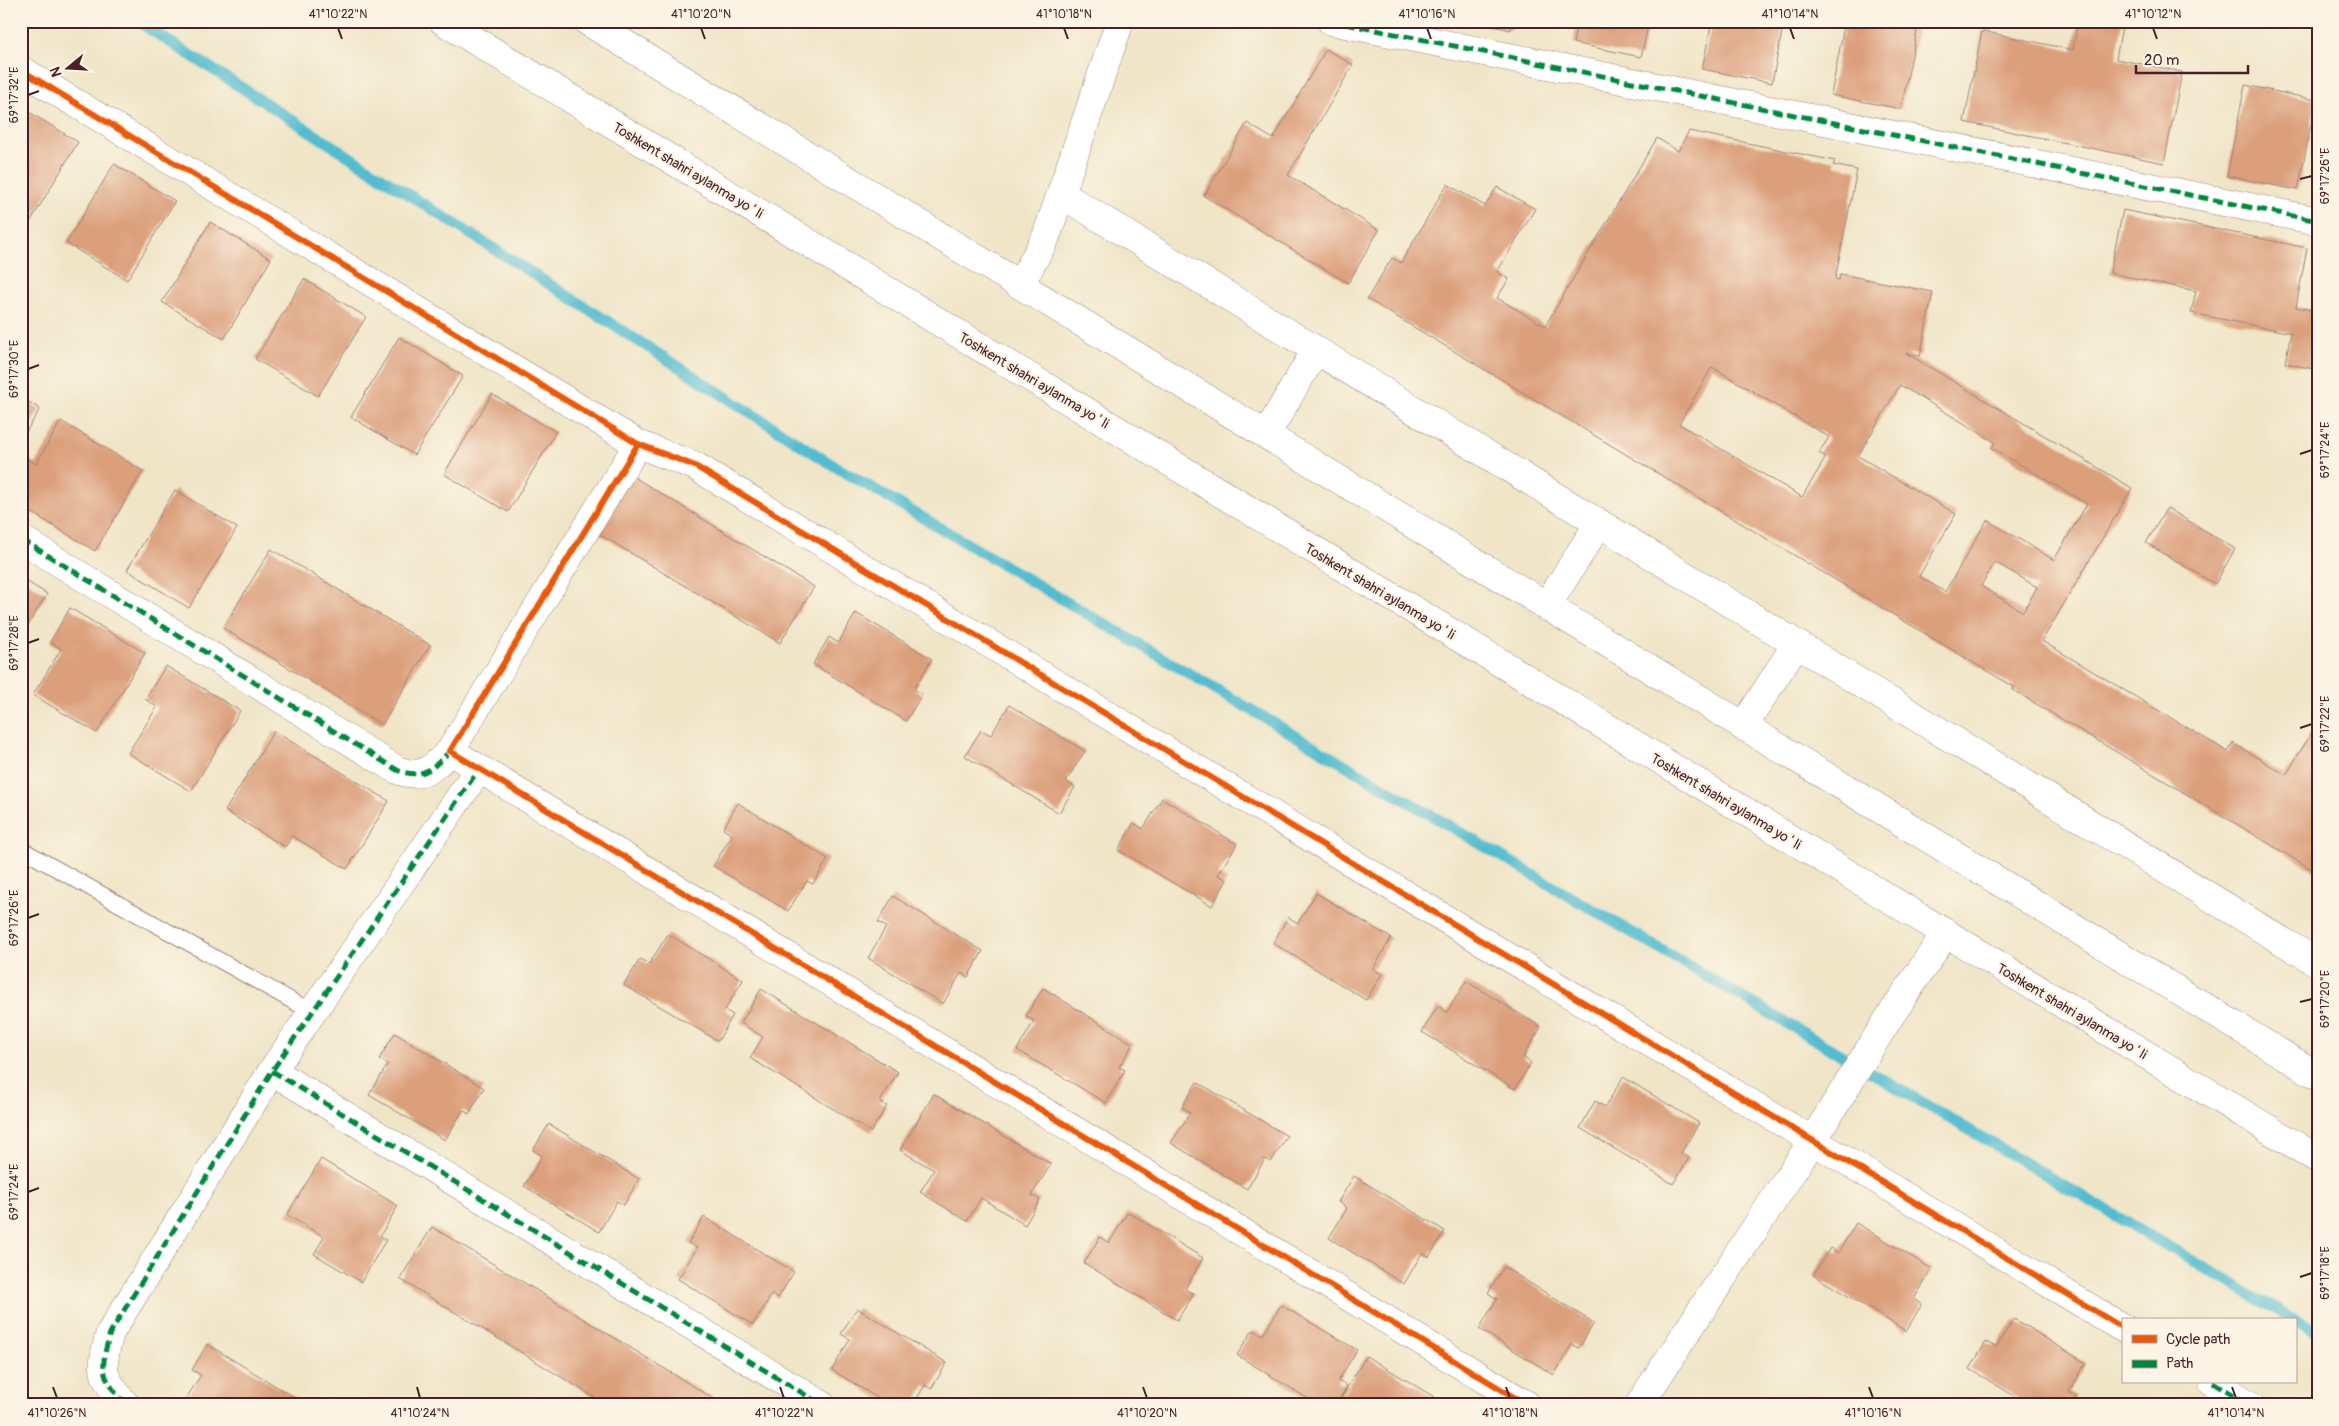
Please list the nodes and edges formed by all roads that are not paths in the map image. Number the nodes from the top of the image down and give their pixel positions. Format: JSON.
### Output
{"nodes":[{"id":1,"x":443,"y":21,"type":"edge"},
{"id":2,"x":587,"y":21,"type":"edge"},
{"id":3,"x":1120,"y":21,"type":"edge"},
{"id":4,"x":1331,"y":21,"type":"edge"},
{"id":5,"x":21,"y":70,"type":"edge"},
{"id":6,"x":1061,"y":194,"type":"junction"},
{"id":7,"x":2318,"y":221,"type":"edge"},
{"id":8,"x":1020,"y":285,"type":"junction"},
{"id":9,"x":1316,"y":350,"type":"junction"},
{"id":10,"x":1266,"y":435,"type":"junction"},
{"id":11,"x":638,"y":444,"type":"junction"},
{"id":12,"x":1599,"y":523,"type":"junction"},
{"id":13,"x":21,"y":539,"type":"edge"},
{"id":14,"x":1546,"y":607,"type":"junction"},
{"id":15,"x":1796,"y":644,"type":"junction"},
{"id":16,"x":1743,"y":726,"type":"junction"},
{"id":17,"x":450,"y":751,"type":"junction"},
{"id":18,"x":479,"y":769,"type":"junction"},
{"id":19,"x":21,"y":849,"type":"edge"},
{"id":20,"x":1945,"y":934,"type":"junction"},
{"id":21,"x":2318,"y":963,"type":"edge"},
{"id":22,"x":312,"y":1012,"type":"junction"},
{"id":23,"x":272,"y":1071,"type":"junction"},
{"id":24,"x":2318,"y":1076,"type":"edge"},
{"id":25,"x":1812,"y":1140,"type":"junction"},
{"id":26,"x":2318,"y":1159,"type":"edge"},
{"id":27,"x":2122,"y":1327,"type":"edge"},
{"id":28,"x":2216,"y":1384,"type":"edge"},
{"id":29,"x":126,"y":1405,"type":"edge"},
{"id":30,"x":822,"y":1405,"type":"edge"},
{"id":31,"x":1527,"y":1405,"type":"edge"},
{"id":32,"x":1639,"y":1405,"type":"edge"},
{"id":33,"x":2250,"y":1405,"type":"edge"}],
"edges":[{"from":1,"to":20,"type":"main road","name":"Toshkent shahri aylanma yoʻli"},
{"from":2,"to":8,"type":"main road"},
{"from":3,"to":6,"type":"main road"},
{"from":4,"to":7,"type":"main road"},
{"from":5,"to":11,"type":"main road"},
{"from":6,"to":8,"type":"main road"},
{"from":6,"to":9,"type":"main road"},
{"from":8,"to":10,"type":"main road"},
{"from":9,"to":10,"type":"main road"},
{"from":9,"to":12,"type":"main road"},
{"from":10,"to":14,"type":"main road"},
{"from":11,"to":17,"type":"main road"},
{"from":11,"to":25,"type":"main road"},
{"from":12,"to":14,"type":"main road"},
{"from":12,"to":15,"type":"main road"},
{"from":13,"to":17,"type":"main road"},
{"from":14,"to":16,"type":"main road"},
{"from":15,"to":16,"type":"main road"},
{"from":15,"to":21,"type":"main road"},
{"from":16,"to":24,"type":"main road"},
{"from":17,"to":18,"type":"main road"},
{"from":18,"to":22,"type":"main road"},
{"from":18,"to":31,"type":"main road"},
{"from":19,"to":22,"type":"lane"},
{"from":20,"to":25,"type":"main road"},
{"from":20,"to":26,"type":"main road","name":"Toshkent shahri aylanma yoʻli"},
{"from":22,"to":23,"type":"main road"},
{"from":23,"to":29,"type":"main road"},
{"from":23,"to":30,"type":"main road"},
{"from":25,"to":27,"type":"main road"},
{"from":25,"to":32,"type":"main road"},
{"from":28,"to":33,"type":"main road"}]}
